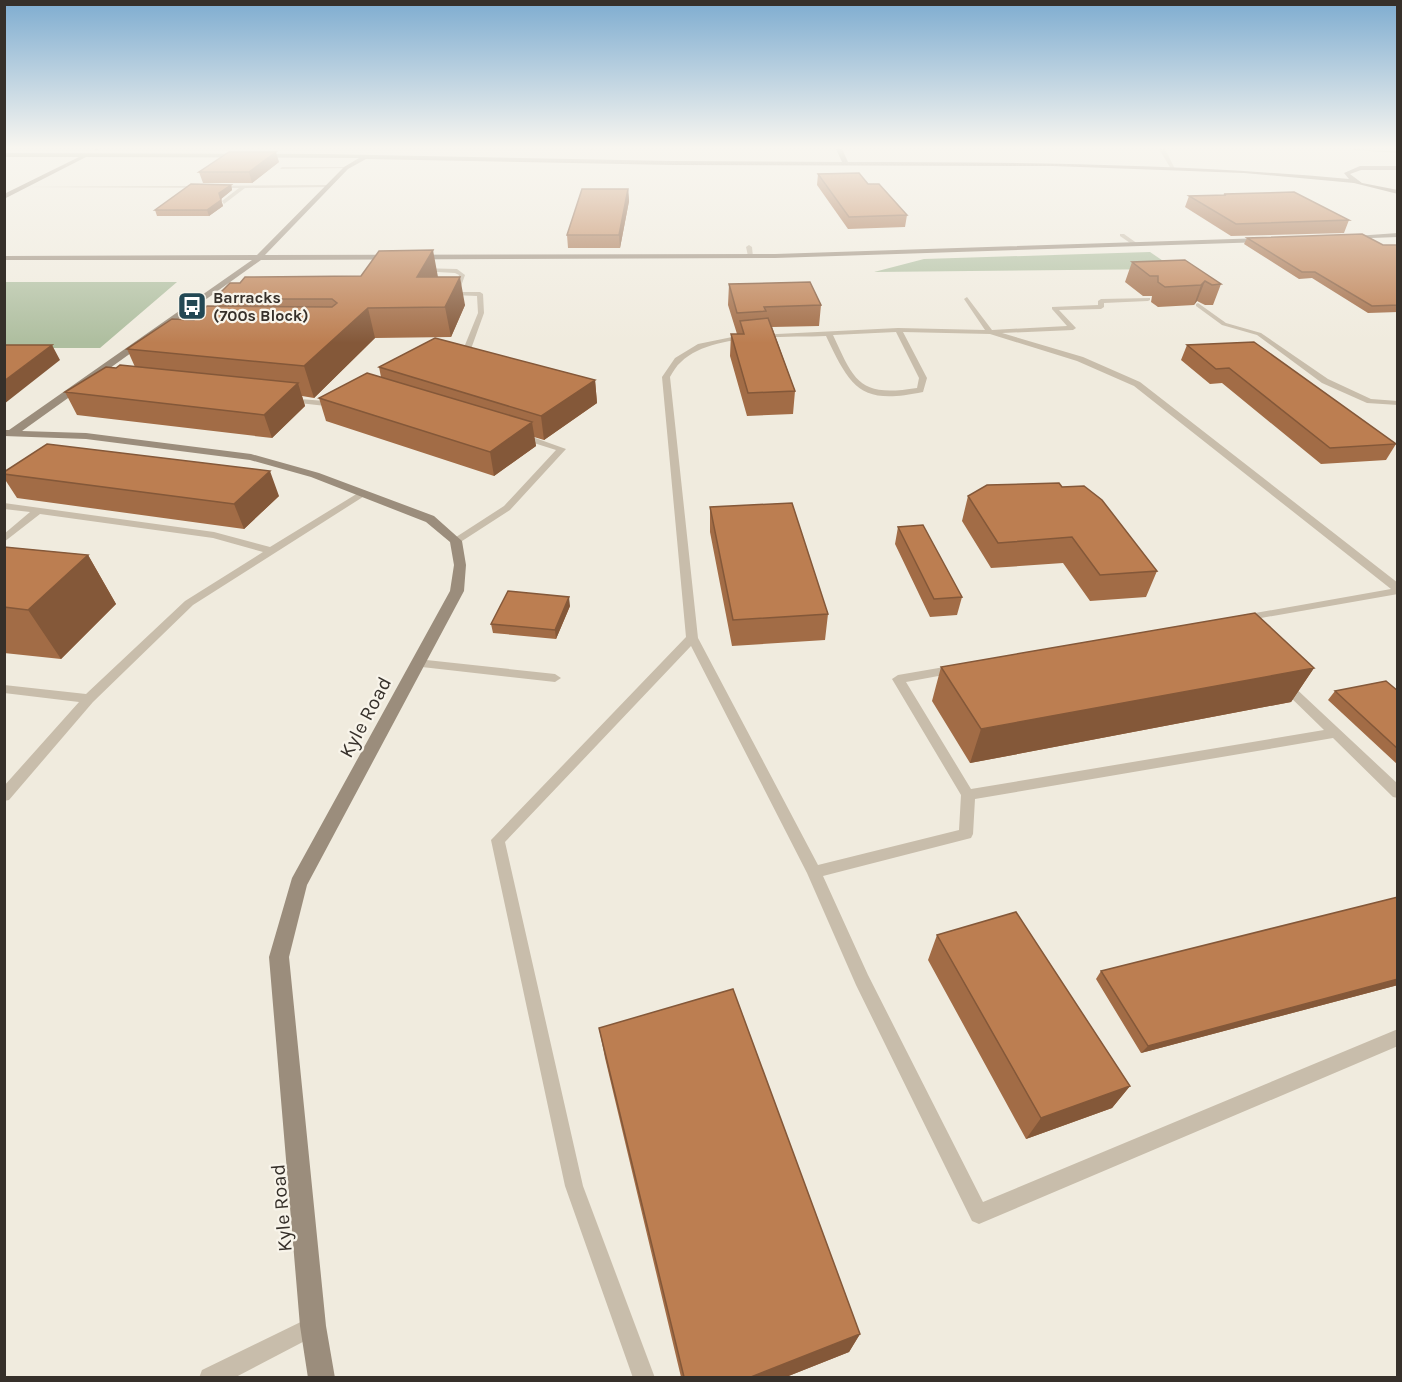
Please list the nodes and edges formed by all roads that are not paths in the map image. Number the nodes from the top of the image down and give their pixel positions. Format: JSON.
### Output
{"nodes":[{"id":1,"x":302,"y":213,"type":"edge"},
{"id":2,"x":1398,"y":235,"type":"edge"},
{"id":3,"x":1122,"y":236,"type":"dead end"},
{"id":4,"x":1333,"y":238,"type":"edge"},
{"id":5,"x":1274,"y":240,"type":"edge"},
{"id":6,"x":1135,"y":244,"type":"junction"},
{"id":7,"x":749,"y":247,"type":"dead end"},
{"id":8,"x":689,"y":248,"type":"dead end"},
{"id":9,"x":690,"y":256,"type":"junction"},
{"id":10,"x":751,"y":256,"type":"junction"},
{"id":11,"x":259,"y":257,"type":"junction"},
{"id":12,"x":4,"y":258,"type":"edge"},
{"id":13,"x":407,"y":269,"type":"edge"},
{"id":14,"x":212,"y":293,"type":"junction"},
{"id":15,"x":223,"y":293,"type":"edge"},
{"id":16,"x":967,"y":299,"type":"dead end"},
{"id":17,"x":1148,"y":299,"type":"edge"},
{"id":18,"x":1198,"y":305,"type":"edge"},
{"id":19,"x":898,"y":330,"type":"junction"},
{"id":20,"x":157,"y":332,"type":"junction"},
{"id":21,"x":168,"y":332,"type":"edge"},
{"id":22,"x":990,"y":332,"type":"junction"},
{"id":23,"x":828,"y":333,"type":"junction"},
{"id":24,"x":448,"y":351,"type":"edge"},
{"id":25,"x":89,"y":379,"type":"junction"},
{"id":26,"x":100,"y":380,"type":"edge"},
{"id":27,"x":344,"y":395,"type":"edge"},
{"id":28,"x":283,"y":399,"type":"edge"},
{"id":29,"x":1398,"y":403,"type":"edge"},
{"id":30,"x":507,"y":432,"type":"edge"},
{"id":31,"x":7,"y":434,"type":"edge"},
{"id":32,"x":363,"y":493,"type":"junction"},
{"id":33,"x":4,"y":507,"type":"edge"},
{"id":34,"x":38,"y":511,"type":"junction"},
{"id":35,"x":4,"y":539,"type":"edge"},
{"id":36,"x":456,"y":541,"type":"junction"},
{"id":37,"x":269,"y":550,"type":"junction"},
{"id":38,"x":1398,"y":590,"type":"edge"},
{"id":39,"x":1230,"y":621,"type":"edge"},
{"id":40,"x":692,"y":638,"type":"junction"},
{"id":41,"x":417,"y":663,"type":"junction"},
{"id":42,"x":966,"y":667,"type":"edge"},
{"id":43,"x":555,"y":678,"type":"dead end"},
{"id":44,"x":1277,"y":678,"type":"edge"},
{"id":45,"x":4,"y":689,"type":"edge"},
{"id":46,"x":88,"y":699,"type":"junction"},
{"id":47,"x":1335,"y":733,"type":"junction"},
{"id":48,"x":1398,"y":792,"type":"edge"},
{"id":49,"x":968,"y":795,"type":"junction"},
{"id":50,"x":4,"y":796,"type":"edge"},
{"id":51,"x":813,"y":872,"type":"junction"},
{"id":52,"x":1398,"y":1037,"type":"edge"},
{"id":53,"x":313,"y":1326,"type":"junction"},
{"id":54,"x":210,"y":1377,"type":"edge"},
{"id":55,"x":321,"y":1377,"type":"edge"},
{"id":56,"x":644,"y":1377,"type":"edge"}],
"edges":[{"from":1,"to":11,"type":"main road"},
{"from":2,"to":4,"type":"main road"},
{"from":3,"to":6,"type":"lane"},
{"from":5,"to":6,"type":"main road"},
{"from":6,"to":10,"type":"main road"},
{"from":7,"to":10,"type":"lane"},
{"from":8,"to":9,"type":"lane"},
{"from":9,"to":10,"type":"main road"},
{"from":9,"to":11,"type":"main road"},
{"from":11,"to":12,"type":"main road"},
{"from":11,"to":14,"type":"main road"},
{"from":13,"to":24,"type":"lane"},
{"from":14,"to":15,"type":"lane"},
{"from":14,"to":20,"type":"main road"},
{"from":16,"to":22,"type":"lane"},
{"from":17,"to":22,"type":"lane"},
{"from":18,"to":29,"type":"lane"},
{"from":19,"to":22,"type":"lane"},
{"from":19,"to":23,"type":"lane"},
{"from":19,"to":23,"type":"lane"},
{"from":20,"to":21,"type":"lane"},
{"from":20,"to":25,"type":"main road"},
{"from":22,"to":38,"type":"lane"},
{"from":23,"to":40,"type":"lane"},
{"from":25,"to":26,"type":"lane"},
{"from":25,"to":31,"type":"main road"},
{"from":27,"to":28,"type":"lane"},
{"from":30,"to":36,"type":"lane"},
{"from":31,"to":32,"type":"main road"},
{"from":32,"to":36,"type":"main road"},
{"from":32,"to":37,"type":"lane"},
{"from":33,"to":34,"type":"lane"},
{"from":34,"to":35,"type":"lane"},
{"from":34,"to":37,"type":"lane"},
{"from":36,"to":41,"type":"main road","name":"Kyle Road"},
{"from":37,"to":46,"type":"lane"},
{"from":38,"to":39,"type":"lane"},
{"from":40,"to":51,"type":"lane"},
{"from":40,"to":56,"type":"lane"},
{"from":41,"to":43,"type":"lane"},
{"from":41,"to":53,"type":"main road","name":"Kyle Road"},
{"from":42,"to":49,"type":"lane"},
{"from":44,"to":47,"type":"lane"},
{"from":45,"to":46,"type":"lane"},
{"from":46,"to":50,"type":"lane"},
{"from":47,"to":48,"type":"lane"},
{"from":47,"to":49,"type":"lane"},
{"from":49,"to":51,"type":"lane"},
{"from":51,"to":52,"type":"lane"},
{"from":53,"to":54,"type":"lane"},
{"from":53,"to":55,"type":"main road","name":"Kyle Road"}]}
